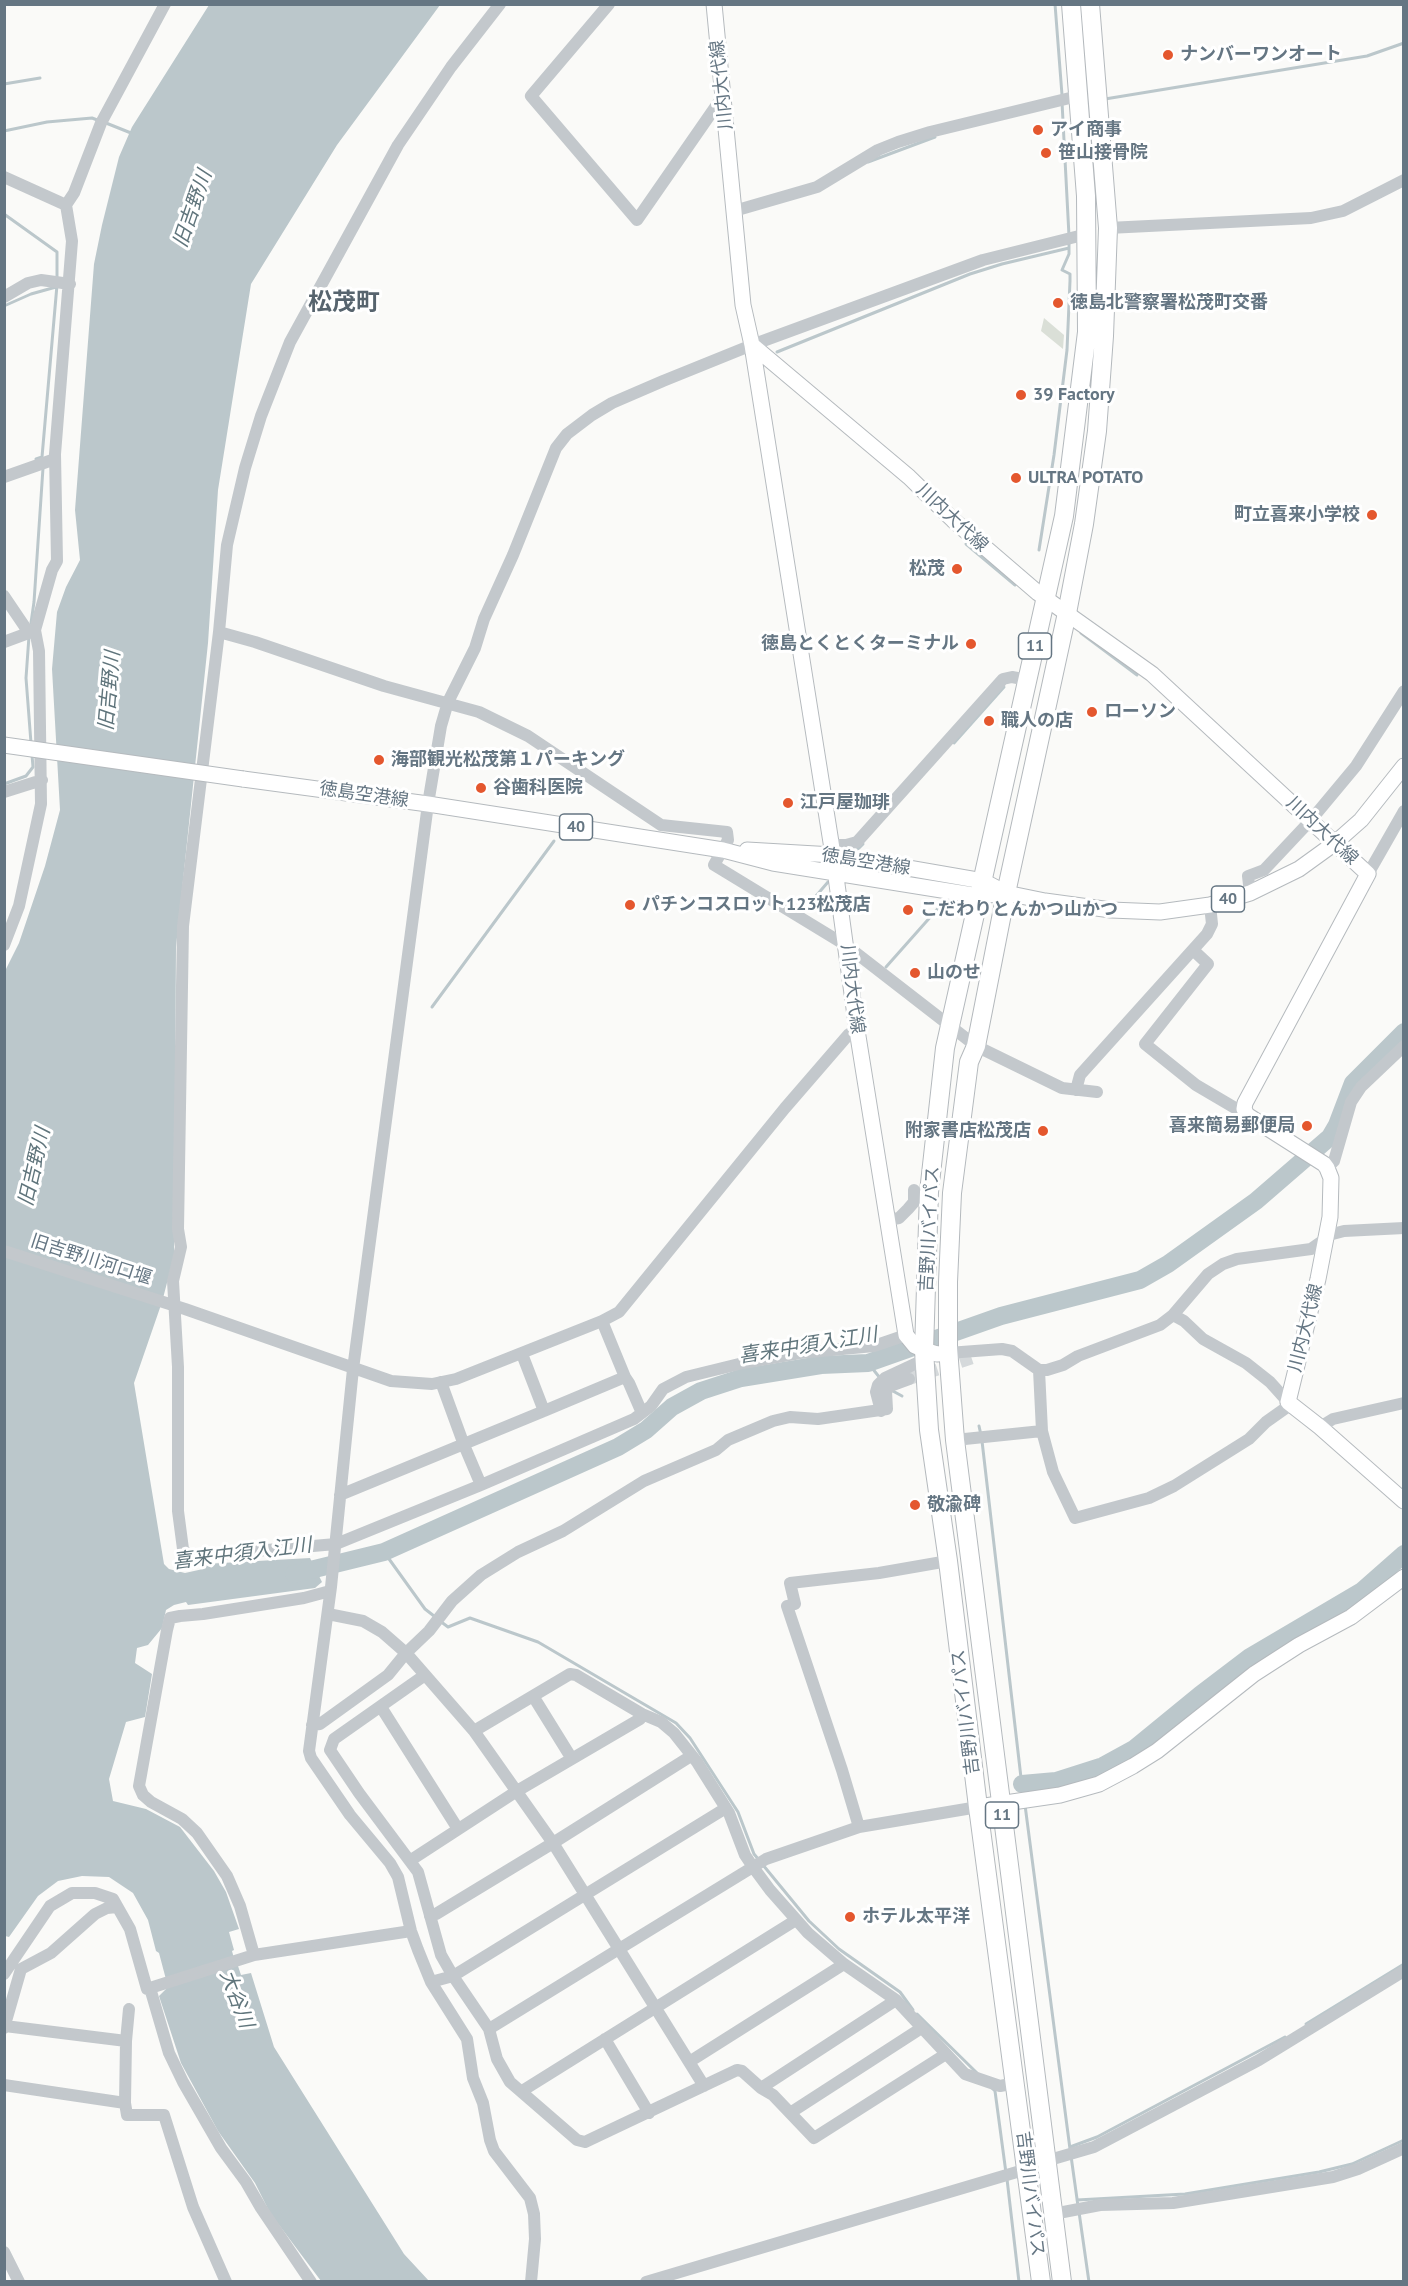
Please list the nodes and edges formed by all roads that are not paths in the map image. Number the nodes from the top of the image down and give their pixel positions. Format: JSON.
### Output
{"nodes":[{"id":1,"x":165,"y":4,"type":"edge"},
{"id":2,"x":500,"y":4,"type":"edge"},
{"id":3,"x":609,"y":4,"type":"edge"},
{"id":4,"x":714,"y":4,"type":"edge"},
{"id":5,"x":1071,"y":4,"type":"edge"},
{"id":6,"x":1090,"y":4,"type":"edge"},
{"id":7,"x":723,"y":96,"type":"junction"},
{"id":8,"x":1078,"y":96,"type":"junction"},
{"id":9,"x":4,"y":177,"type":"edge"},
{"id":10,"x":1404,"y":180,"type":"edge"},
{"id":11,"x":66,"y":205,"type":"junction"},
{"id":12,"x":734,"y":211,"type":"junction"},
{"id":13,"x":1108,"y":228,"type":"junction"},
{"id":14,"x":1087,"y":234,"type":"junction"},
{"id":15,"x":70,"y":285,"type":"junction"},
{"id":16,"x":4,"y":297,"type":"edge"},
{"id":17,"x":752,"y":345,"type":"junction"},
{"id":18,"x":55,"y":459,"type":"junction"},
{"id":19,"x":4,"y":477,"type":"edge"},
{"id":20,"x":4,"y":596,"type":"edge"},
{"id":21,"x":1046,"y":598,"type":"junction"},
{"id":22,"x":1067,"y":613,"type":"junction"},
{"id":23,"x":31,"y":632,"type":"junction"},
{"id":24,"x":219,"y":632,"type":"junction"},
{"id":25,"x":4,"y":642,"type":"edge"},
{"id":26,"x":1028,"y":680,"type":"junction"},
{"id":27,"x":1404,"y":691,"type":"edge"},
{"id":28,"x":448,"y":702,"type":"junction"},
{"id":29,"x":4,"y":745,"type":"edge"},
{"id":30,"x":1404,"y":766,"type":"edge"},
{"id":31,"x":42,"y":780,"type":"junction"},
{"id":32,"x":4,"y":792,"type":"edge"},
{"id":33,"x":428,"y":804,"type":"junction"},
{"id":34,"x":1404,"y":811,"type":"edge"},
{"id":35,"x":1311,"y":820,"type":"junction"},
{"id":36,"x":1335,"y":843,"type":"junction"},
{"id":37,"x":723,"y":850,"type":"junction"},
{"id":38,"x":832,"y":850,"type":"junction"},
{"id":39,"x":836,"y":872,"type":"junction"},
{"id":40,"x":1368,"y":874,"type":"junction"},
{"id":41,"x":981,"y":888,"type":"junction"},
{"id":42,"x":1006,"y":893,"type":"junction"},
{"id":43,"x":1250,"y":893,"type":"junction"},
{"id":44,"x":1210,"y":905,"type":"junction"},
{"id":45,"x":4,"y":945,"type":"edge"},
{"id":46,"x":847,"y":946,"type":"junction"},
{"id":47,"x":1193,"y":950,"type":"junction"},
{"id":48,"x":950,"y":1024,"type":"junction"},
{"id":49,"x":857,"y":1030,"type":"junction"},
{"id":50,"x":976,"y":1046,"type":"junction"},
{"id":51,"x":1404,"y":1046,"type":"edge"},
{"id":52,"x":1076,"y":1090,"type":"junction"},
{"id":53,"x":1097,"y":1092,"type":"dead end"},
{"id":54,"x":1247,"y":1115,"type":"junction"},
{"id":55,"x":1315,"y":1160,"type":"junction"},
{"id":56,"x":914,"y":1190,"type":"dead end"},
{"id":57,"x":888,"y":1220,"type":"junction"},
{"id":58,"x":1404,"y":1228,"type":"edge"},
{"id":59,"x":1325,"y":1238,"type":"junction"},
{"id":60,"x":4,"y":1251,"type":"edge"},
{"id":61,"x":170,"y":1305,"type":"junction"},
{"id":62,"x":1173,"y":1315,"type":"junction"},
{"id":63,"x":602,"y":1321,"type":"junction"},
{"id":64,"x":928,"y":1350,"type":"junction"},
{"id":65,"x":522,"y":1354,"type":"junction"},
{"id":66,"x":1021,"y":1357,"type":"junction"},
{"id":67,"x":973,"y":1358,"type":"tunnel mouth"},
{"id":68,"x":352,"y":1369,"type":"junction"},
{"id":69,"x":1039,"y":1371,"type":"junction"},
{"id":70,"x":625,"y":1377,"type":"junction"},
{"id":71,"x":909,"y":1379,"type":"tunnel mouth"},
{"id":72,"x":441,"y":1382,"type":"junction"},
{"id":73,"x":885,"y":1385,"type":"junction"},
{"id":74,"x":1404,"y":1403,"type":"edge"},
{"id":75,"x":1289,"y":1404,"type":"junction"},
{"id":76,"x":544,"y":1411,"type":"junction"},
{"id":77,"x":642,"y":1413,"type":"junction"},
{"id":78,"x":1325,"y":1424,"type":"junction"},
{"id":79,"x":1042,"y":1431,"type":"junction"},
{"id":80,"x":963,"y":1438,"type":"junction"},
{"id":81,"x":464,"y":1445,"type":"junction"},
{"id":82,"x":481,"y":1485,"type":"junction"},
{"id":83,"x":340,"y":1495,"type":"junction"},
{"id":84,"x":1404,"y":1501,"type":"edge"},
{"id":85,"x":335,"y":1547,"type":"junction"},
{"id":86,"x":948,"y":1561,"type":"junction"},
{"id":87,"x":1404,"y":1577,"type":"edge"},
{"id":88,"x":331,"y":1589,"type":"junction"},
{"id":89,"x":328,"y":1614,"type":"junction"},
{"id":90,"x":406,"y":1653,"type":"junction"},
{"id":91,"x":425,"y":1675,"type":"junction"},
{"id":92,"x":533,"y":1696,"type":"junction"},
{"id":93,"x":381,"y":1707,"type":"junction"},
{"id":94,"x":642,"y":1714,"type":"junction"},
{"id":95,"x":312,"y":1725,"type":"junction"},
{"id":96,"x":474,"y":1731,"type":"junction"},
{"id":97,"x":691,"y":1756,"type":"junction"},
{"id":98,"x":572,"y":1759,"type":"junction"},
{"id":99,"x":517,"y":1791,"type":"junction"},
{"id":100,"x":1007,"y":1803,"type":"junction"},
{"id":101,"x":978,"y":1807,"type":"junction"},
{"id":102,"x":726,"y":1808,"type":"junction"},
{"id":103,"x":859,"y":1827,"type":"junction"},
{"id":104,"x":458,"y":1829,"type":"junction"},
{"id":105,"x":553,"y":1843,"type":"junction"},
{"id":106,"x":411,"y":1860,"type":"junction"},
{"id":107,"x":759,"y":1863,"type":"junction"},
{"id":108,"x":586,"y":1894,"type":"junction"},
{"id":109,"x":117,"y":1907,"type":"junction"},
{"id":110,"x":430,"y":1916,"type":"junction"},
{"id":111,"x":796,"y":1920,"type":"junction"},
{"id":112,"x":411,"y":1931,"type":"junction"},
{"id":113,"x":619,"y":1949,"type":"junction"},
{"id":114,"x":254,"y":1955,"type":"junction"},
{"id":115,"x":844,"y":1964,"type":"junction"},
{"id":116,"x":1404,"y":1971,"type":"edge"},
{"id":117,"x":4,"y":1974,"type":"edge"},
{"id":118,"x":453,"y":1977,"type":"junction"},
{"id":119,"x":431,"y":1982,"type":"junction"},
{"id":120,"x":153,"y":1987,"type":"junction"},
{"id":121,"x":896,"y":2000,"type":"junction"},
{"id":122,"x":655,"y":2008,"type":"junction"},
{"id":123,"x":129,"y":2009,"type":"dead end"},
{"id":124,"x":5,"y":2027,"type":"edge"},
{"id":125,"x":489,"y":2029,"type":"junction"},
{"id":126,"x":920,"y":2029,"type":"junction"},
{"id":127,"x":605,"y":2040,"type":"junction"},
{"id":128,"x":126,"y":2041,"type":"junction"},
{"id":129,"x":946,"y":2054,"type":"junction"},
{"id":130,"x":689,"y":2062,"type":"junction"},
{"id":131,"x":4,"y":2085,"type":"edge"},
{"id":132,"x":1008,"y":2085,"type":"junction"},
{"id":133,"x":704,"y":2086,"type":"junction"},
{"id":134,"x":761,"y":2088,"type":"junction"},
{"id":135,"x":522,"y":2091,"type":"junction"},
{"id":136,"x":125,"y":2103,"type":"junction"},
{"id":137,"x":649,"y":2113,"type":"junction"},
{"id":138,"x":790,"y":2113,"type":"junction"},
{"id":139,"x":1404,"y":2148,"type":"edge"},
{"id":140,"x":1052,"y":2159,"type":"junction"},
{"id":141,"x":1013,"y":2173,"type":"junction"},
{"id":142,"x":1060,"y":2213,"type":"junction"},
{"id":143,"x":4,"y":2252,"type":"edge"},
{"id":144,"x":19,"y":2282,"type":"edge"},
{"id":145,"x":226,"y":2282,"type":"edge"},
{"id":146,"x":311,"y":2282,"type":"edge"},
{"id":147,"x":531,"y":2282,"type":"edge"},
{"id":148,"x":646,"y":2282,"type":"edge"},
{"id":149,"x":1041,"y":2282,"type":"edge"},
{"id":150,"x":1062,"y":2282,"type":"edge"}],
"edges":[{"from":1,"to":11,"type":"street"},
{"from":2,"to":24,"type":"street"},
{"from":3,"to":7,"type":"street"},
{"from":4,"to":7,"type":"main road","name":"川内大代線"},
{"from":5,"to":8,"type":"highway","name":"吉野川バイパス","number":"11"},
{"from":6,"to":13,"type":"highway","name":"吉野川バイパス","number":"11"},
{"from":7,"to":12,"type":"main road","name":"川内大代線"},
{"from":8,"to":12,"type":"street"},
{"from":8,"to":14,"type":"highway","name":"吉野川バイパス","number":"11"},
{"from":9,"to":11,"type":"street"},
{"from":10,"to":13,"type":"street"},
{"from":11,"to":15,"type":"street"},
{"from":12,"to":17,"type":"main road","name":"川内大代線"},
{"from":13,"to":22,"type":"highway","name":"吉野川バイパス","number":"11"},
{"from":14,"to":17,"type":"street"},
{"from":14,"to":21,"type":"highway","name":"吉野川バイパス","number":"11"},
{"from":15,"to":16,"type":"street"},
{"from":15,"to":18,"type":"street"},
{"from":17,"to":21,"type":"main road","name":"川内大代線"},
{"from":17,"to":28,"type":"street"},
{"from":17,"to":38,"type":"main road","name":"川内大代線"},
{"from":18,"to":19,"type":"street"},
{"from":18,"to":23,"type":"street"},
{"from":20,"to":23,"type":"street"},
{"from":21,"to":22,"type":"main road","name":"川内大代線"},
{"from":21,"to":26,"type":"highway","name":"吉野川バイパス","number":"11"},
{"from":22,"to":35,"type":"main road","name":"川内大代線"},
{"from":22,"to":42,"type":"highway","name":"吉野川バイパス","number":"11"},
{"from":23,"to":25,"type":"street"},
{"from":23,"to":31,"type":"street"},
{"from":24,"to":28,"type":"street"},
{"from":24,"to":61,"type":"street"},
{"from":26,"to":38,"type":"street"},
{"from":26,"to":41,"type":"highway","name":"吉野川バイパス","number":"11"},
{"from":27,"to":35,"type":"street"},
{"from":28,"to":33,"type":"street"},
{"from":28,"to":37,"type":"street"},
{"from":29,"to":33,"type":"main road","name":"徳島空港線","number":"40","bridge":true},
{"from":30,"to":36,"type":"main road","name":"徳島空港線","number":"40"},
{"from":31,"to":32,"type":"street"},
{"from":31,"to":45,"type":"street"},
{"from":33,"to":37,"type":"main road","name":"徳島空港線","number":"40"},
{"from":33,"to":68,"type":"street"},
{"from":34,"to":40,"type":"street"},
{"from":35,"to":36,"type":"main road","name":"川内大代線"},
{"from":35,"to":43,"type":"street"},
{"from":36,"to":40,"type":"main road","name":"川内大代線"},
{"from":36,"to":43,"type":"main road","name":"徳島空港線","number":"40"},
{"from":37,"to":38,"type":"main road","name":"徳島空港線","number":"40"},
{"from":37,"to":39,"type":"main road","name":"徳島空港線","number":"40"},
{"from":37,"to":46,"type":"street"},
{"from":38,"to":39,"type":"main road","name":"川内大代線"},
{"from":38,"to":41,"type":"main road","name":"徳島空港線","number":"40"},
{"from":39,"to":41,"type":"main road","name":"徳島空港線","number":"40"},
{"from":39,"to":46,"type":"main road","name":"川内大代線"},
{"from":40,"to":54,"type":"main road","name":"川内大代線"},
{"from":41,"to":42,"type":"main road","name":"徳島空港線","number":"40"},
{"from":41,"to":48,"type":"highway","name":"吉野川バイパス","number":"11"},
{"from":42,"to":44,"type":"main road","name":"徳島空港線","number":"40"},
{"from":42,"to":50,"type":"highway","name":"吉野川バイパス","number":"11"},
{"from":43,"to":44,"type":"main road","name":"徳島空港線","number":"40"},
{"from":44,"to":47,"type":"street"},
{"from":46,"to":48,"type":"street"},
{"from":46,"to":49,"type":"main road","name":"川内大代線"},
{"from":47,"to":52,"type":"street"},
{"from":47,"to":54,"type":"street"},
{"from":48,"to":50,"type":"street"},
{"from":48,"to":64,"type":"highway","name":"吉野川バイパス","number":"11"},
{"from":49,"to":57,"type":"main road","name":"川内大代線"},
{"from":49,"to":63,"type":"street","name":"旧吉野川河口堰"},
{"from":50,"to":52,"type":"street"},
{"from":50,"to":64,"type":"highway","name":"吉野川バイパス","number":"11"},
{"from":51,"to":55,"type":"street"},
{"from":52,"to":53,"type":"street"},
{"from":54,"to":55,"type":"main road"},
{"from":55,"to":59,"type":"main road","name":"川内大代線"},
{"from":56,"to":57,"type":"street"},
{"from":57,"to":64,"type":"main road","name":"川内大代線"},
{"from":58,"to":59,"type":"street"},
{"from":59,"to":62,"type":"street"},
{"from":59,"to":75,"type":"main road","name":"川内大代線"},
{"from":60,"to":61,"type":"street","name":"旧吉野川河口堰"},
{"from":61,"to":68,"type":"street","name":"旧吉野川河口堰"},
{"from":61,"to":85,"type":"street"},
{"from":62,"to":69,"type":"street"},
{"from":62,"to":75,"type":"street"},
{"from":63,"to":65,"type":"street","name":"旧吉野川河口堰"},
{"from":63,"to":70,"type":"street"},
{"from":64,"to":66,"type":"street"},
{"from":64,"to":73,"type":"street"},
{"from":64,"to":77,"type":"street"},
{"from":64,"to":80,"type":"highway","name":"吉野川バイパス","number":"11"},
{"from":64,"to":86,"type":"highway","name":"吉野川バイパス","number":"11"},
{"from":65,"to":72,"type":"street","name":"旧吉野川河口堰"},
{"from":65,"to":76,"type":"street"},
{"from":66,"to":67,"type":"street"},
{"from":66,"to":69,"type":"street"},
{"from":68,"to":72,"type":"street","name":"旧吉野川河口堰"},
{"from":68,"to":83,"type":"street"},
{"from":69,"to":79,"type":"street"},
{"from":70,"to":76,"type":"street"},
{"from":70,"to":77,"type":"street"},
{"from":71,"to":73,"type":"street"},
{"from":72,"to":81,"type":"street"},
{"from":73,"to":90,"type":"street"},
{"from":74,"to":78,"type":"street"},
{"from":75,"to":78,"type":"main road"},
{"from":75,"to":79,"type":"street"},
{"from":76,"to":81,"type":"street"},
{"from":77,"to":82,"type":"street"},
{"from":78,"to":84,"type":"main road"},
{"from":79,"to":80,"type":"street"},
{"from":80,"to":100,"type":"highway","name":"吉野川バイパス","number":"11"},
{"from":81,"to":82,"type":"street"},
{"from":81,"to":83,"type":"street"},
{"from":82,"to":85,"type":"street"},
{"from":83,"to":85,"type":"street"},
{"from":85,"to":88,"type":"street"},
{"from":86,"to":101,"type":"highway","name":"吉野川バイパス","number":"11"},
{"from":86,"to":103,"type":"street"},
{"from":87,"to":100,"type":"main road"},
{"from":88,"to":89,"type":"street"},
{"from":88,"to":114,"type":"street"},
{"from":89,"to":90,"type":"street"},
{"from":89,"to":95,"type":"street"},
{"from":90,"to":91,"type":"street"},
{"from":90,"to":95,"type":"street"},
{"from":91,"to":93,"type":"street"},
{"from":91,"to":96,"type":"street"},
{"from":92,"to":94,"type":"street"},
{"from":92,"to":96,"type":"street"},
{"from":92,"to":98,"type":"street"},
{"from":93,"to":104,"type":"street"},
{"from":93,"to":106,"type":"street"},
{"from":94,"to":97,"type":"street"},
{"from":94,"to":98,"type":"street"},
{"from":95,"to":112,"type":"street"},
{"from":96,"to":99,"type":"street"},
{"from":97,"to":102,"type":"street"},
{"from":97,"to":105,"type":"street"},
{"from":98,"to":99,"type":"street"},
{"from":99,"to":104,"type":"street"},
{"from":99,"to":105,"type":"street"},
{"from":100,"to":101,"type":"main road"},
{"from":100,"to":140,"type":"highway","name":"吉野川バイパス","number":"11"},
{"from":101,"to":103,"type":"street"},
{"from":101,"to":132,"type":"highway","name":"吉野川バイパス","number":"11"},
{"from":102,"to":107,"type":"street"},
{"from":102,"to":108,"type":"street"},
{"from":103,"to":107,"type":"street"},
{"from":104,"to":106,"type":"street"},
{"from":105,"to":108,"type":"street"},
{"from":105,"to":110,"type":"street"},
{"from":106,"to":110,"type":"street"},
{"from":107,"to":111,"type":"street"},
{"from":107,"to":113,"type":"street"},
{"from":108,"to":113,"type":"street"},
{"from":108,"to":118,"type":"street"},
{"from":109,"to":117,"type":"street"},
{"from":109,"to":120,"type":"street"},
{"from":109,"to":124,"type":"street"},
{"from":110,"to":118,"type":"street"},
{"from":111,"to":115,"type":"street"},
{"from":111,"to":122,"type":"street"},
{"from":112,"to":114,"type":"street"},
{"from":112,"to":119,"type":"street"},
{"from":113,"to":122,"type":"street"},
{"from":113,"to":125,"type":"street"},
{"from":114,"to":120,"type":"street"},
{"from":115,"to":121,"type":"street"},
{"from":115,"to":130,"type":"street"},
{"from":116,"to":140,"type":"street"},
{"from":118,"to":119,"type":"street"},
{"from":118,"to":125,"type":"street"},
{"from":119,"to":147,"type":"street"},
{"from":120,"to":146,"type":"street"},
{"from":121,"to":126,"type":"street"},
{"from":121,"to":134,"type":"street"},
{"from":122,"to":127,"type":"street"},
{"from":122,"to":130,"type":"street"},
{"from":123,"to":128,"type":"street"},
{"from":124,"to":128,"type":"street"},
{"from":125,"to":135,"type":"street"},
{"from":126,"to":129,"type":"street"},
{"from":126,"to":138,"type":"street"},
{"from":127,"to":135,"type":"street"},
{"from":127,"to":137,"type":"street"},
{"from":128,"to":136,"type":"street"},
{"from":129,"to":132,"type":"street"},
{"from":129,"to":138,"type":"street"},
{"from":130,"to":133,"type":"street"},
{"from":131,"to":136,"type":"street"},
{"from":132,"to":141,"type":"highway","name":"吉野川バイパス","number":"11"},
{"from":133,"to":134,"type":"street"},
{"from":133,"to":137,"type":"street"},
{"from":134,"to":138,"type":"street"},
{"from":135,"to":137,"type":"street"},
{"from":136,"to":145,"type":"street"},
{"from":139,"to":142,"type":"street"},
{"from":140,"to":142,"type":"highway","name":"吉野川バイパス","number":"11"},
{"from":141,"to":148,"type":"street"},
{"from":141,"to":149,"type":"highway","name":"吉野川バイパス","number":"11"},
{"from":142,"to":150,"type":"highway","name":"吉野川バイパス","number":"11"},
{"from":143,"to":144,"type":"street"}]}
